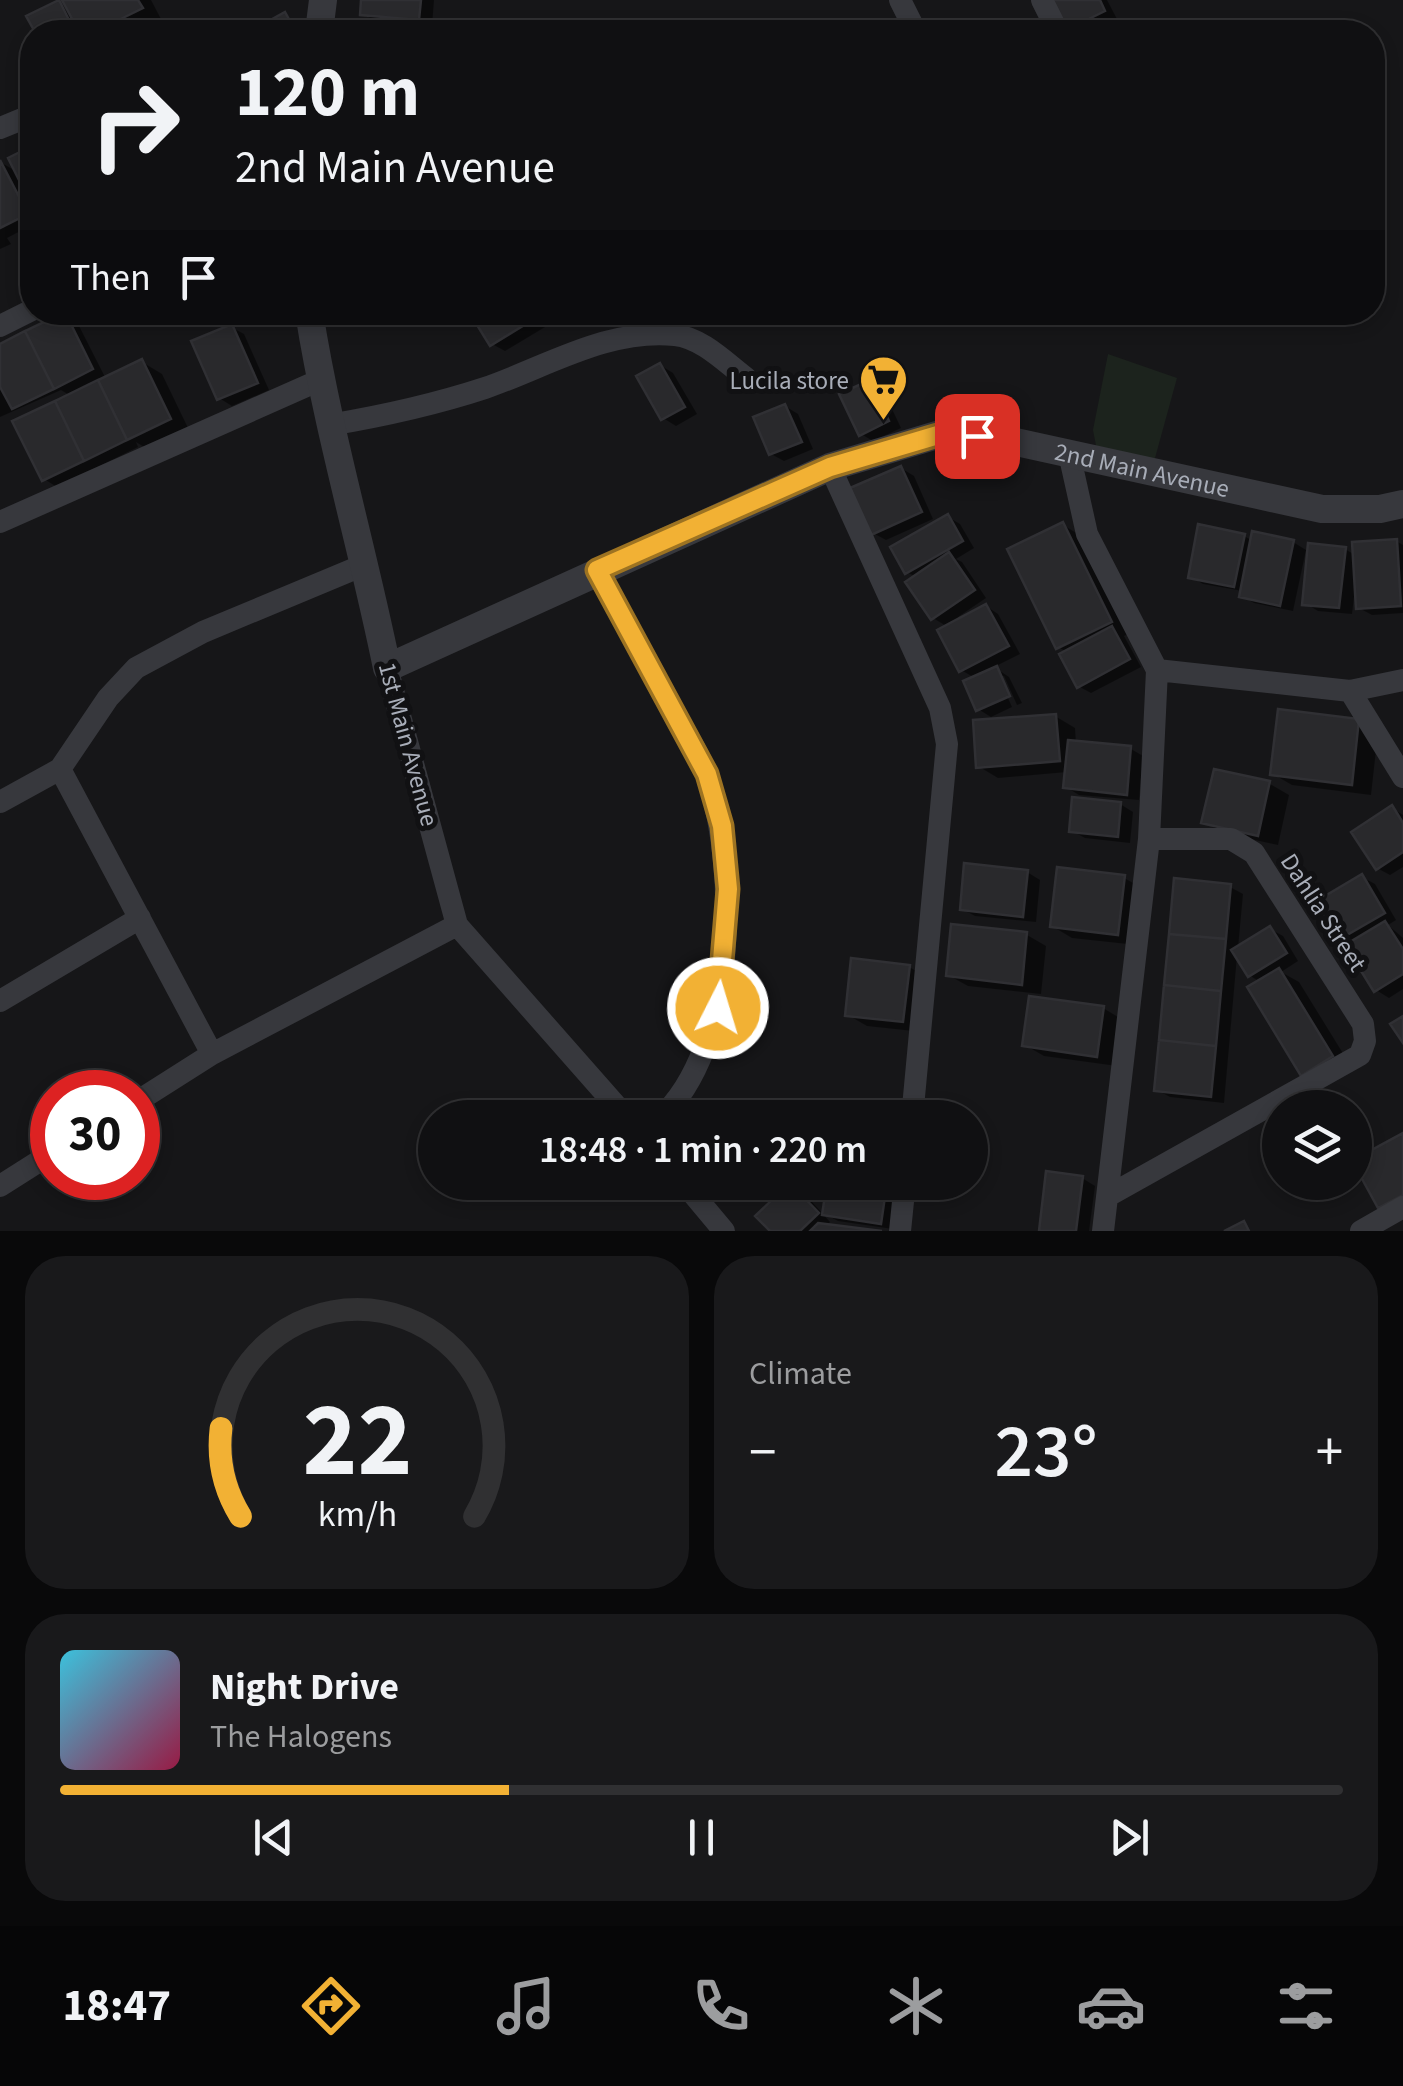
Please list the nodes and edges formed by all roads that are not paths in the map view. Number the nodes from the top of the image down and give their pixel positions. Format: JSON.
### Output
{"nodes":[{"id":1,"x":311,"y":325,"type":"edge"},
{"id":2,"x":746,"y":378,"type":"dead end"},
{"id":3,"x":320,"y":380,"type":"junction"},
{"id":4,"x":329,"y":425,"type":"junction"},
{"id":5,"x":1070,"y":453,"type":"junction"},
{"id":6,"x":830,"y":467,"type":"junction"},
{"id":7,"x":1403,"y":504,"type":"edge"},
{"id":8,"x":0,"y":522,"type":"edge"},
{"id":9,"x":366,"y":564,"type":"junction"},
{"id":10,"x":597,"y":570,"type":"junction"},
{"id":11,"x":387,"y":668,"type":"junction"},
{"id":12,"x":1157,"y":670,"type":"junction"},
{"id":13,"x":1403,"y":680,"type":"edge"},
{"id":14,"x":1350,"y":691,"type":"junction"},
{"id":15,"x":60,"y":769,"type":"junction"},
{"id":16,"x":1403,"y":777,"type":"edge"},
{"id":17,"x":0,"y":802,"type":"edge"},
{"id":18,"x":1149,"y":839,"type":"junction"},
{"id":19,"x":140,"y":918,"type":"junction"},
{"id":20,"x":457,"y":925,"type":"junction"},
{"id":21,"x":0,"y":1001,"type":"edge"},
{"id":22,"x":212,"y":1054,"type":"junction"},
{"id":23,"x":160,"y":1086,"type":"edge"},
{"id":24,"x":611,"y":1100,"type":"edge"},
{"id":25,"x":679,"y":1100,"type":"edge"},
{"id":26,"x":914,"y":1100,"type":"edge"},
{"id":27,"x":30,"y":1167,"type":"edge"},
{"id":28,"x":0,"y":1186,"type":"edge"},
{"id":29,"x":1108,"y":1196,"type":"junction"},
{"id":30,"x":698,"y":1200,"type":"edge"},
{"id":31,"x":903,"y":1200,"type":"edge"},
{"id":32,"x":1403,"y":1208,"type":"edge"},
{"id":33,"x":724,"y":1231,"type":"edge"},
{"id":34,"x":900,"y":1231,"type":"edge"},
{"id":35,"x":1103,"y":1231,"type":"edge"},
{"id":36,"x":1361,"y":1231,"type":"edge"}],
"edges":[{"from":1,"to":3,"type":"street","name":"1st Main Avenue"},
{"from":2,"to":4,"type":"street"},
{"from":3,"to":4,"type":"street","name":"1st Main Avenue"},
{"from":3,"to":8,"type":"street"},
{"from":4,"to":9,"type":"street","name":"1st Main Avenue"},
{"from":5,"to":6,"type":"street","name":"2nd Main Avenue"},
{"from":5,"to":7,"type":"street","name":"2nd Main Avenue"},
{"from":5,"to":12,"type":"street"},
{"from":6,"to":10,"type":"street","name":"2nd Main Avenue"},
{"from":6,"to":26,"type":"street"},
{"from":9,"to":11,"type":"street","name":"1st Main Avenue"},
{"from":9,"to":15,"type":"street"},
{"from":10,"to":11,"type":"street","name":"2nd Main Avenue"},
{"from":10,"to":25,"type":"street"},
{"from":11,"to":20,"type":"street","name":"1st Main Avenue"},
{"from":12,"to":14,"type":"street"},
{"from":12,"to":18,"type":"street"},
{"from":13,"to":14,"type":"street"},
{"from":14,"to":16,"type":"street"},
{"from":15,"to":17,"type":"street"},
{"from":15,"to":19,"type":"street"},
{"from":18,"to":29,"type":"street"},
{"from":18,"to":29,"type":"street","name":"Dahlia Street"},
{"from":19,"to":21,"type":"street"},
{"from":19,"to":22,"type":"street"},
{"from":20,"to":22,"type":"street"},
{"from":20,"to":24,"type":"street","name":"1st Main Avenue"},
{"from":22,"to":23,"type":"street"},
{"from":27,"to":28,"type":"street"},
{"from":29,"to":35,"type":"street"},
{"from":30,"to":33,"type":"street"},
{"from":31,"to":34,"type":"street"},
{"from":32,"to":36,"type":"street"}]}
